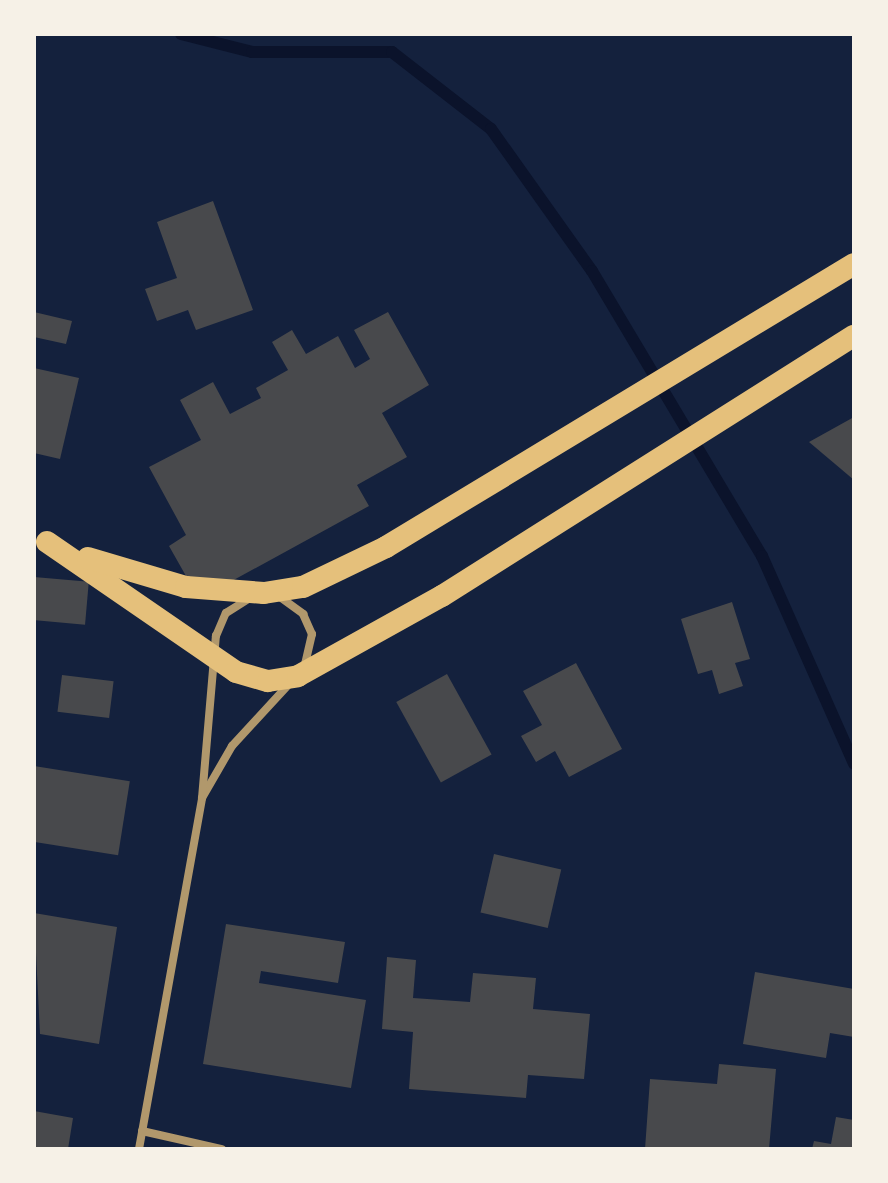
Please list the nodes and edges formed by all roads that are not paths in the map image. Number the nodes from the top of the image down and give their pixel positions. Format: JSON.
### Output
{"nodes":[{"id":1,"x":854,"y":264,"type":"edge"},
{"id":2,"x":854,"y":336,"type":"edge"},
{"id":3,"x":41,"y":540,"type":"edge"},
{"id":4,"x":264,"y":593,"type":"junction"},
{"id":5,"x":213,"y":657,"type":"junction"},
{"id":6,"x":298,"y":676,"type":"junction"},
{"id":7,"x":202,"y":798,"type":"junction"},
{"id":8,"x":142,"y":1131,"type":"junction"},
{"id":9,"x":139,"y":1149,"type":"edge"},
{"id":10,"x":222,"y":1149,"type":"edge"}],
"edges":[{"from":1,"to":4,"type":"highway"},
{"from":2,"to":6,"type":"highway"},
{"from":3,"to":4,"type":"highway"},
{"from":3,"to":5,"type":"highway"},
{"from":4,"to":5,"type":"street"},
{"from":4,"to":6,"type":"street"},
{"from":5,"to":6,"type":"highway"},
{"from":5,"to":7,"type":"street"},
{"from":6,"to":7,"type":"street"},
{"from":7,"to":8,"type":"street"},
{"from":8,"to":9,"type":"street"},
{"from":8,"to":10,"type":"street"}]}
